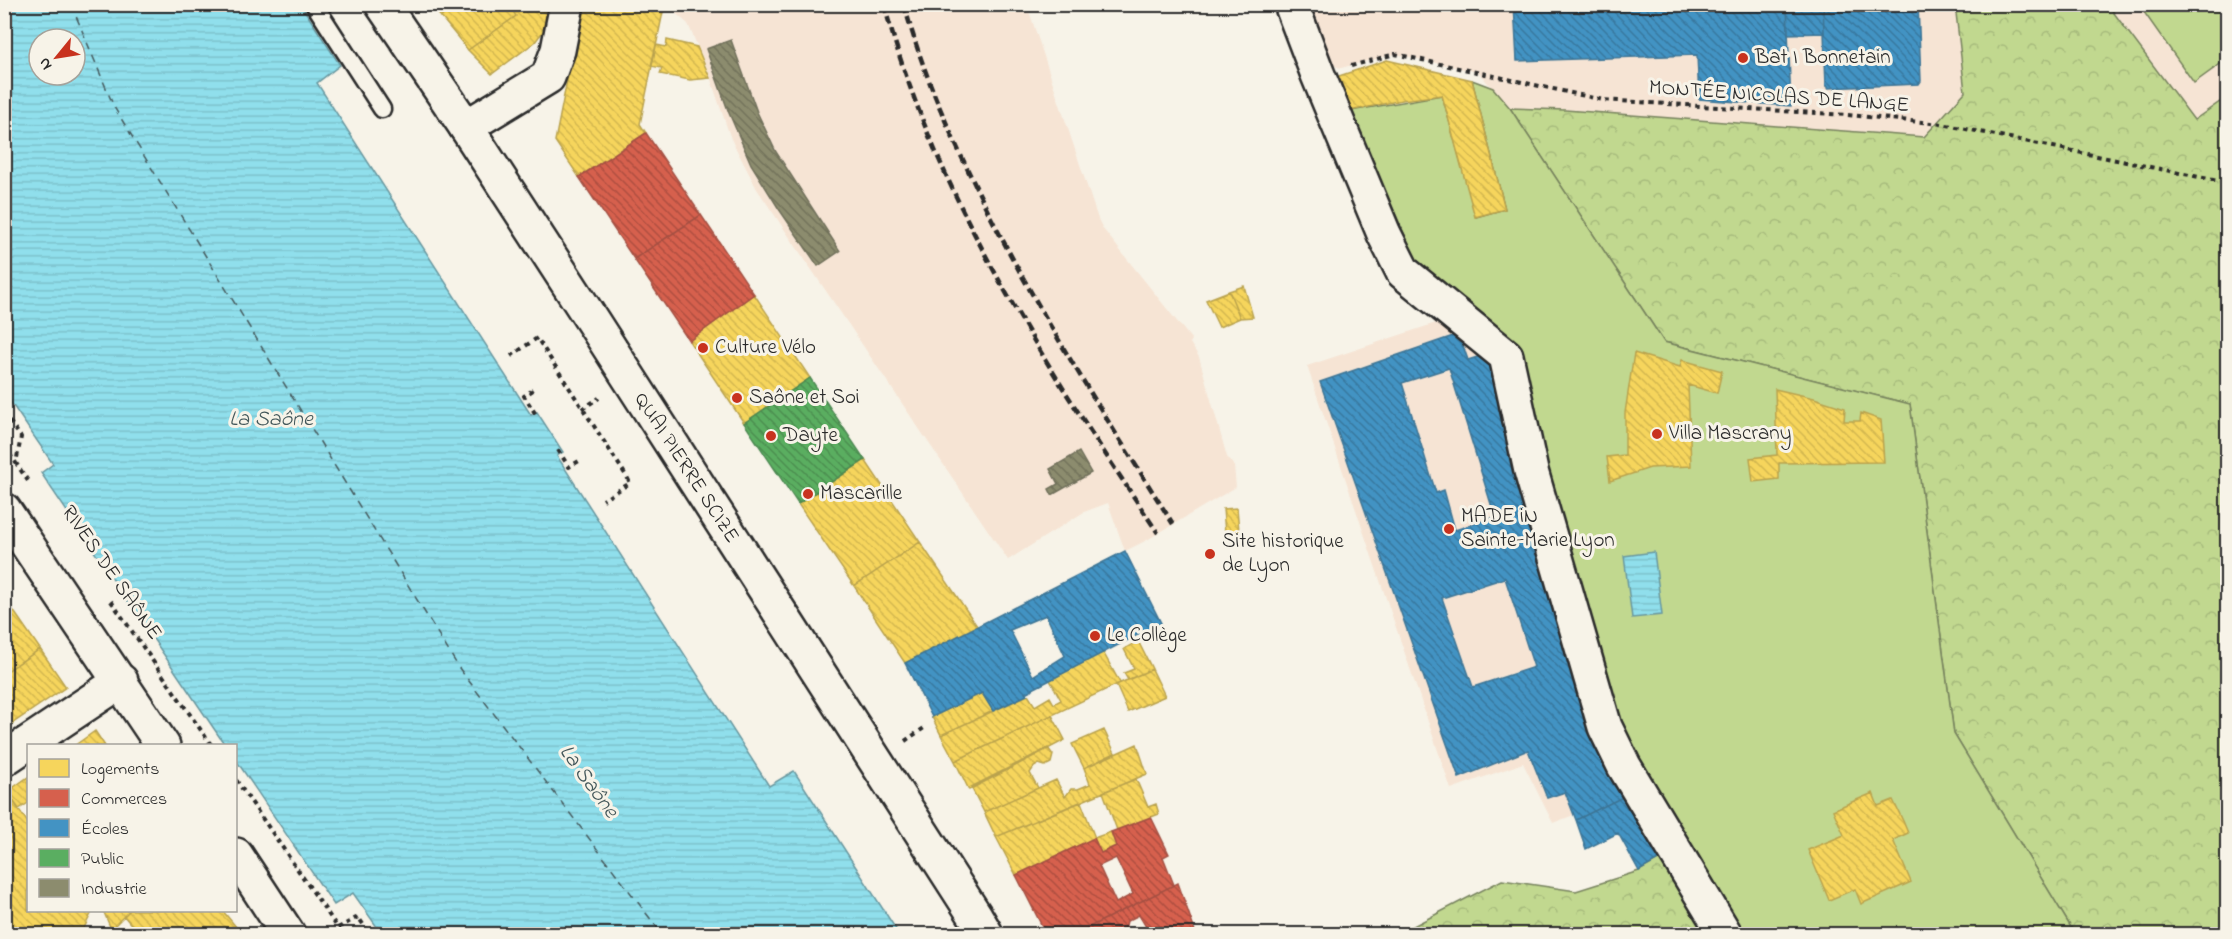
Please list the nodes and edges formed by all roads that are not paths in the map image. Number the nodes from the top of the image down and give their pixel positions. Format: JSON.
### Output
{"nodes":[{"id":1,"x":314,"y":4,"type":"edge"},
{"id":2,"x":382,"y":4,"type":"edge"},
{"id":3,"x":567,"y":4,"type":"edge"},
{"id":4,"x":1291,"y":4,"type":"edge"},
{"id":5,"x":382,"y":109,"type":"dead end"},
{"id":6,"x":466,"y":127,"type":"junction"},
{"id":7,"x":4,"y":510,"type":"edge"},
{"id":8,"x":121,"y":681,"type":"junction"},
{"id":9,"x":162,"y":744,"type":"edge"},
{"id":10,"x":4,"y":759,"type":"edge"},
{"id":11,"x":237,"y":857,"type":"edge"},
{"id":12,"x":288,"y":934,"type":"edge"},
{"id":13,"x":986,"y":934,"type":"edge"},
{"id":14,"x":1725,"y":934,"type":"edge"}],
"edges":[{"from":1,"to":5,"type":"lane"},
{"from":2,"to":6,"type":"main road","name":"QUAI PIERRE SCIZE"},
{"from":3,"to":6,"type":"main road"},
{"from":4,"to":14,"type":"main road"},
{"from":6,"to":13,"type":"main road","name":"QUAI PIERRE SCIZE"},
{"from":7,"to":8,"type":"main road"},
{"from":8,"to":9,"type":"main road"},
{"from":8,"to":10,"type":"main road"},
{"from":11,"to":12,"type":"main road"}]}
